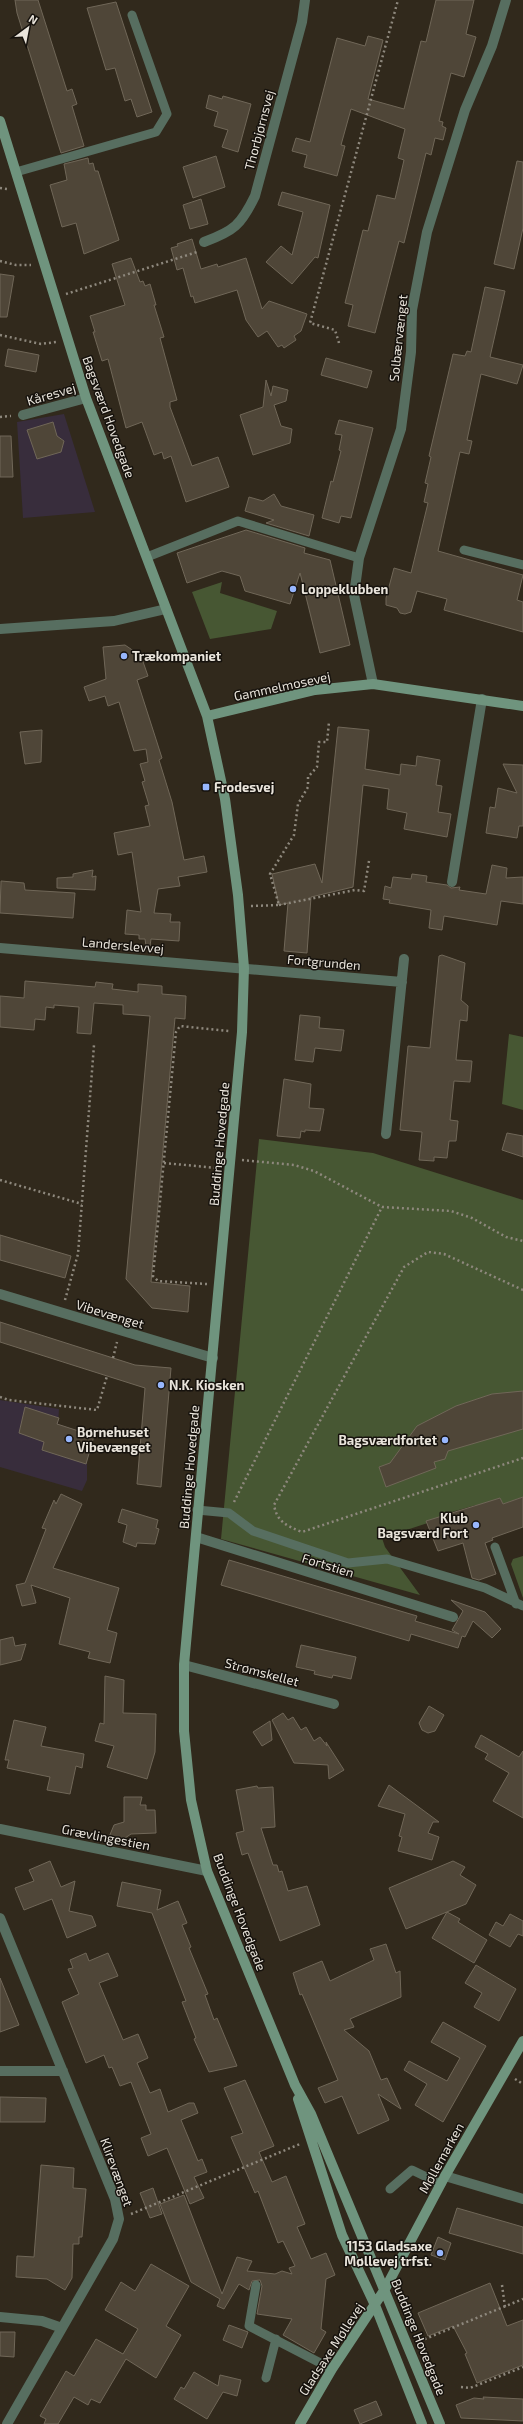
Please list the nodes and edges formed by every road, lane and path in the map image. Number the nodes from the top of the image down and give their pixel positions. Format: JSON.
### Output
{"nodes":[{"id":1,"x":305,"y":0,"type":"edge"},
{"id":2,"x":398,"y":0,"type":"edge"},
{"id":3,"x":506,"y":0,"type":"edge"},
{"id":4,"x":132,"y":15,"type":"dead end"},
{"id":5,"x":0,"y":121,"type":"edge"},
{"id":6,"x":16,"y":172,"type":"junction"},
{"id":7,"x":204,"y":242,"type":"joint"},
{"id":8,"x":0,"y":261,"type":"edge"},
{"id":9,"x":44,"y":265,"type":"junction"},
{"id":10,"x":55,"y":298,"type":"junction"},
{"id":11,"x":0,"y":335,"type":"edge"},
{"id":12,"x":68,"y":340,"type":"junction"},
{"id":13,"x":339,"y":343,"type":"dead end"},
{"id":14,"x":86,"y":398,"type":"junction"},
{"id":15,"x":23,"y":416,"type":"dead end"},
{"id":16,"x":464,"y":550,"type":"dead end"},
{"id":17,"x":147,"y":557,"type":"junction"},
{"id":18,"x":359,"y":558,"type":"junction"},
{"id":19,"x":523,"y":565,"type":"edge"},
{"id":20,"x":166,"y":609,"type":"junction"},
{"id":21,"x":0,"y":629,"type":"edge"},
{"id":22,"x":373,"y":684,"type":"junction"},
{"id":23,"x":482,"y":699,"type":"junction"},
{"id":24,"x":523,"y":706,"type":"edge"},
{"id":25,"x":207,"y":716,"type":"junction"},
{"id":26,"x":329,"y":722,"type":"dead end"},
{"id":27,"x":369,"y":861,"type":"dead end"},
{"id":28,"x":452,"y":882,"type":"dead end"},
{"id":29,"x":279,"y":906,"type":"junction"},
{"id":30,"x":240,"y":907,"type":"junction"},
{"id":31,"x":0,"y":948,"type":"edge"},
{"id":32,"x":404,"y":959,"type":"dead end"},
{"id":33,"x":244,"y":968,"type":"junction"},
{"id":34,"x":402,"y":982,"type":"junction"},
{"id":35,"x":242,"y":1032,"type":"junction"},
{"id":36,"x":94,"y":1044,"type":"dead end"},
{"id":37,"x":386,"y":1134,"type":"dead end"},
{"id":38,"x":164,"y":1163,"type":"junction"},
{"id":39,"x":231,"y":1164,"type":"junction"},
{"id":40,"x":0,"y":1180,"type":"edge"},
{"id":41,"x":82,"y":1204,"type":"junction"},
{"id":42,"x":382,"y":1207,"type":"junction"},
{"id":43,"x":523,"y":1241,"type":"edge"},
{"id":44,"x":220,"y":1284,"type":"junction"},
{"id":45,"x":523,"y":1290,"type":"edge"},
{"id":46,"x":0,"y":1294,"type":"edge"},
{"id":47,"x":61,"y":1312,"type":"junction"},
{"id":48,"x":213,"y":1358,"type":"junction"},
{"id":49,"x":107,"y":1376,"type":"dead end"},
{"id":50,"x":0,"y":1397,"type":"edge"},
{"id":51,"x":523,"y":1458,"type":"edge"},
{"id":52,"x":197,"y":1510,"type":"junction"},
{"id":53,"x":229,"y":1513,"type":"junction"},
{"id":54,"x":196,"y":1537,"type":"junction"},
{"id":55,"x":494,"y":1547,"type":"dead end"},
{"id":56,"x":520,"y":1605,"type":"edge"},
{"id":57,"x":453,"y":1617,"type":"dead end"},
{"id":58,"x":184,"y":1665,"type":"junction"},
{"id":59,"x":334,"y":1704,"type":"dead end"},
{"id":60,"x":0,"y":1829,"type":"edge"},
{"id":61,"x":207,"y":1871,"type":"junction"},
{"id":62,"x":0,"y":1918,"type":"edge"},
{"id":63,"x":523,"y":2041,"type":"edge"},
{"id":64,"x":0,"y":2071,"type":"edge"},
{"id":65,"x":63,"y":2071,"type":"junction"},
{"id":66,"x":295,"y":2085,"type":"junction"},
{"id":67,"x":310,"y":2140,"type":"junction"},
{"id":68,"x":443,"y":2180,"type":"junction"},
{"id":69,"x":390,"y":2189,"type":"dead end"},
{"id":70,"x":523,"y":2199,"type":"edge"},
{"id":71,"x":120,"y":2218,"type":"junction"},
{"id":72,"x":256,"y":2285,"type":"dead end"},
{"id":73,"x":502,"y":2286,"type":"dead end"},
{"id":74,"x":386,"y":2289,"type":"junction"},
{"id":75,"x":523,"y":2299,"type":"edge"},
{"id":76,"x":375,"y":2305,"type":"junction"},
{"id":77,"x":505,"y":2307,"type":"junction"},
{"id":78,"x":0,"y":2317,"type":"edge"},
{"id":79,"x":62,"y":2328,"type":"junction"},
{"id":80,"x":276,"y":2339,"type":"junction"},
{"id":81,"x":408,"y":2345,"type":"junction"},
{"id":82,"x":523,"y":2367,"type":"edge"},
{"id":83,"x":332,"y":2369,"type":"junction"},
{"id":84,"x":266,"y":2378,"type":"dead end"},
{"id":85,"x":461,"y":2387,"type":"dead end"},
{"id":86,"x":7,"y":2424,"type":"edge"},
{"id":87,"x":300,"y":2424,"type":"edge"},
{"id":88,"x":422,"y":2424,"type":"edge"},
{"id":89,"x":440,"y":2424,"type":"edge"}],
"edges":[{"from":1,"to":7,"type":"street","name":"Thorbjørnsvej"},
{"from":2,"to":13,"type":"path"},
{"from":3,"to":18,"type":"street","name":"Solbærvænget"},
{"from":4,"to":6,"type":"lane"},
{"from":5,"to":6,"type":"street","name":"Bagsværd Hovedgade"},
{"from":6,"to":9,"type":"street","name":"Bagsværd Hovedgade"},
{"from":7,"to":10,"type":"path"},
{"from":8,"to":9,"type":"path"},
{"from":9,"to":10,"type":"street","name":"Bagsværd Hovedgade"},
{"from":10,"to":12,"type":"street","name":"Bagsværd Hovedgade"},
{"from":11,"to":12,"type":"path"},
{"from":12,"to":14,"type":"street","name":"Bagsværd Hovedgade"},
{"from":14,"to":15,"type":"street","name":"Kåresvej"},
{"from":14,"to":17,"type":"street","name":"Bagsværd Hovedgade"},
{"from":16,"to":19,"type":"lane"},
{"from":17,"to":18,"type":"lane"},
{"from":17,"to":20,"type":"street","name":"Bagsværd Hovedgade"},
{"from":18,"to":22,"type":"street","name":"Solbærvænget"},
{"from":20,"to":21,"type":"street"},
{"from":20,"to":25,"type":"street","name":"Bagsværd Hovedgade"},
{"from":22,"to":23,"type":"street","name":"Gammelmosevej"},
{"from":22,"to":25,"type":"street","name":"Gammelmosevej"},
{"from":23,"to":24,"type":"street","name":"Gammelmosevej"},
{"from":23,"to":28,"type":"street"},
{"from":25,"to":30,"type":"street","name":"Buddinge Hovedgade"},
{"from":26,"to":29,"type":"path"},
{"from":27,"to":29,"type":"path"},
{"from":29,"to":30,"type":"path"},
{"from":30,"to":33,"type":"street","name":"Buddinge Hovedgade"},
{"from":31,"to":33,"type":"street","name":"Landerslevvej"},
{"from":32,"to":34,"type":"street"},
{"from":33,"to":34,"type":"street","name":"Fortgrunden"},
{"from":33,"to":35,"type":"street","name":"Buddinge Hovedgade"},
{"from":34,"to":37,"type":"street"},
{"from":35,"to":38,"type":"path"},
{"from":35,"to":39,"type":"street","name":"Buddinge Hovedgade"},
{"from":36,"to":41,"type":"path"},
{"from":38,"to":39,"type":"path"},
{"from":38,"to":44,"type":"path"},
{"from":39,"to":42,"type":"path"},
{"from":39,"to":44,"type":"street","name":"Buddinge Hovedgade"},
{"from":40,"to":41,"type":"path"},
{"from":41,"to":47,"type":"path"},
{"from":42,"to":43,"type":"path"},
{"from":42,"to":53,"type":"path"},
{"from":44,"to":48,"type":"street","name":"Buddinge Hovedgade"},
{"from":45,"to":51,"type":"path"},
{"from":46,"to":47,"type":"street","name":"Vibevænget"},
{"from":47,"to":48,"type":"street","name":"Vibevænget"},
{"from":48,"to":52,"type":"street","name":"Buddinge Hovedgade"},
{"from":49,"to":50,"type":"path"},
{"from":52,"to":53,"type":"lane"},
{"from":52,"to":54,"type":"street","name":"Buddinge Hovedgade"},
{"from":53,"to":56,"type":"lane"},
{"from":54,"to":57,"type":"street","name":"Fortstien"},
{"from":54,"to":58,"type":"street","name":"Buddinge Hovedgade"},
{"from":55,"to":56,"type":"lane"},
{"from":58,"to":59,"type":"street","name":"Strømskellet"},
{"from":58,"to":61,"type":"street","name":"Buddinge Hovedgade"},
{"from":60,"to":61,"type":"street","name":"Grævlingestien"},
{"from":61,"to":66,"type":"street","name":"Buddinge Hovedgade"},
{"from":62,"to":65,"type":"street","name":"Klirevænget"},
{"from":63,"to":68,"type":"street","name":"Møllemarken"},
{"from":64,"to":65,"type":"street"},
{"from":65,"to":71,"type":"street","name":"Klirevænget"},
{"from":66,"to":67,"type":"street","name":"Buddinge Hovedgade"},
{"from":66,"to":74,"type":"street","name":"Buddinge Hovedgade"},
{"from":67,"to":71,"type":"path"},
{"from":67,"to":76,"type":"street","name":"Buddinge Hovedgade"},
{"from":68,"to":69,"type":"lane"},
{"from":68,"to":70,"type":"street"},
{"from":68,"to":74,"type":"street","name":"Møllemarken"},
{"from":71,"to":79,"type":"street","name":"Klirevænget"},
{"from":72,"to":80,"type":"lane"},
{"from":73,"to":77,"type":"path"},
{"from":74,"to":76,"type":"street","name":"Gladsaxe Møllevej"},
{"from":74,"to":81,"type":"street","name":"Buddinge Hovedgade"},
{"from":75,"to":77,"type":"path"},
{"from":76,"to":83,"type":"street","name":"Gladsaxe Møllevej"},
{"from":76,"to":88,"type":"street","name":"Buddinge Hovedgade"},
{"from":77,"to":81,"type":"path"},
{"from":78,"to":79,"type":"street"},
{"from":79,"to":86,"type":"street","name":"Klirevænget"},
{"from":80,"to":83,"type":"lane"},
{"from":80,"to":84,"type":"lane"},
{"from":81,"to":89,"type":"street","name":"Buddinge Hovedgade"},
{"from":82,"to":85,"type":"path"},
{"from":83,"to":87,"type":"street","name":"Gladsaxe Møllevej"}]}
